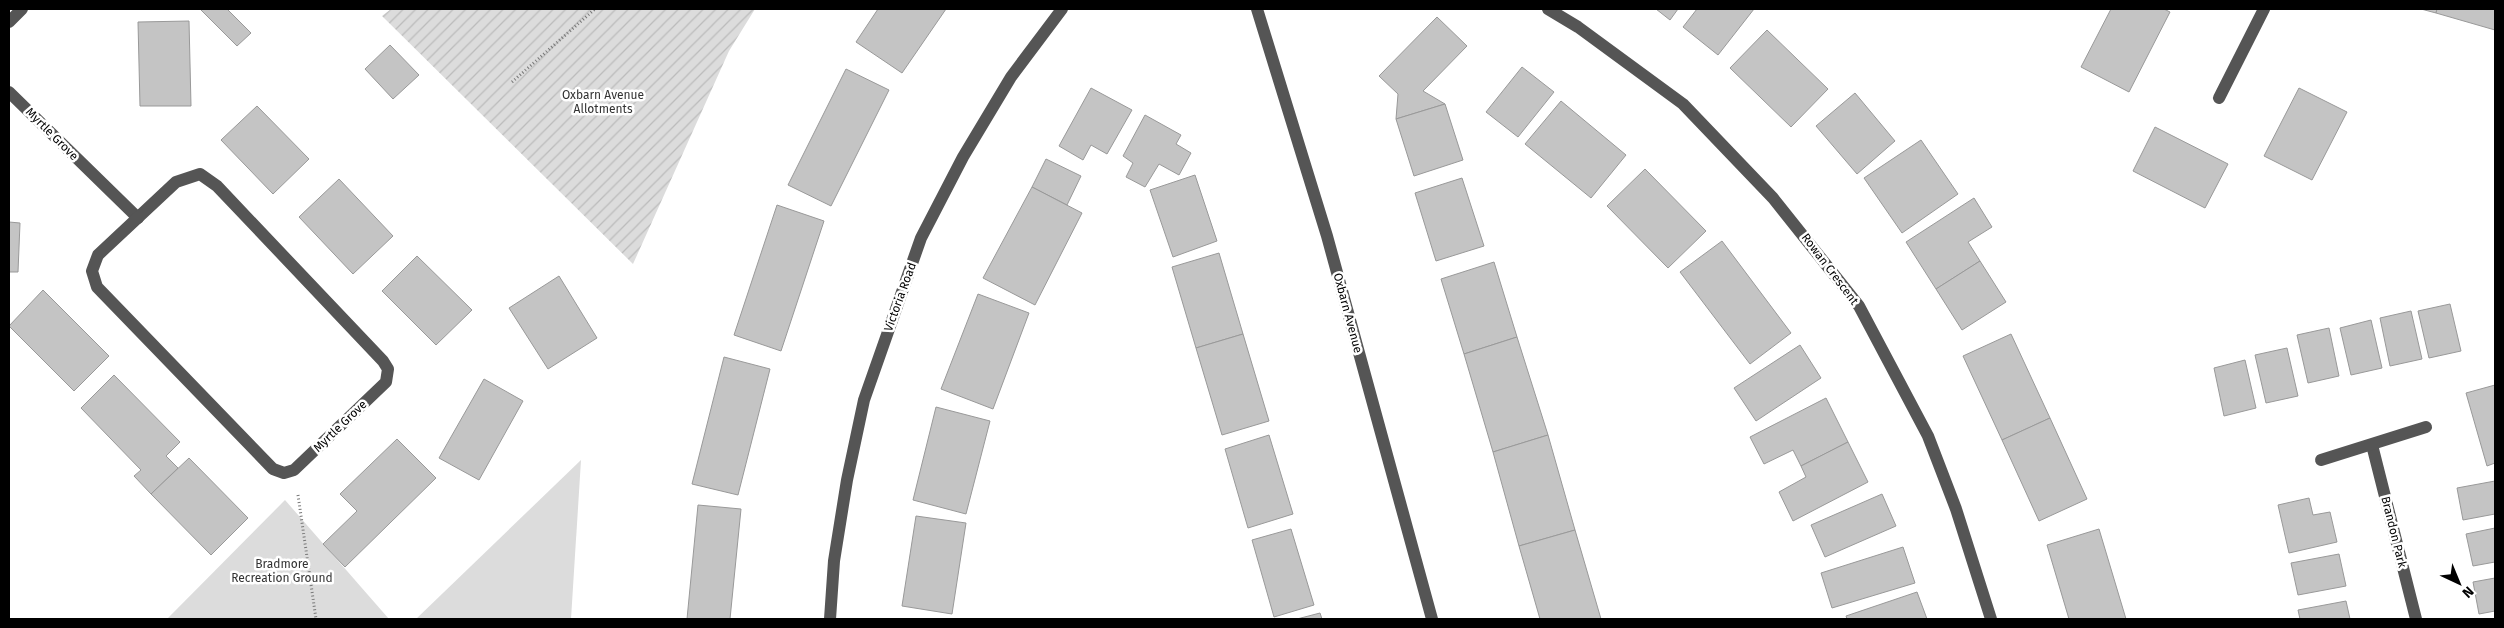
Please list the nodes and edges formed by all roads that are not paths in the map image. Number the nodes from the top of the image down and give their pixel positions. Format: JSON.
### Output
{"nodes":[{"id":1,"x":22,"y":9,"type":"edge"},
{"id":2,"x":1062,"y":9,"type":"edge"},
{"id":3,"x":1257,"y":9,"type":"edge"},
{"id":4,"x":1548,"y":9,"type":"edge"},
{"id":5,"x":2264,"y":9,"type":"edge"},
{"id":6,"x":9,"y":22,"type":"edge"},
{"id":7,"x":9,"y":92,"type":"edge"},
{"id":8,"x":2219,"y":98,"type":"dead end"},
{"id":9,"x":138,"y":218,"type":"junction"},
{"id":10,"x":2426,"y":427,"type":"dead end"},
{"id":11,"x":2372,"y":445,"type":"junction"},
{"id":12,"x":2321,"y":460,"type":"dead end"},
{"id":13,"x":830,"y":619,"type":"edge"},
{"id":14,"x":1432,"y":619,"type":"edge"},
{"id":15,"x":1991,"y":619,"type":"edge"},
{"id":16,"x":2416,"y":619,"type":"edge"}],
"edges":[{"from":1,"to":6,"type":"street"},
{"from":2,"to":13,"type":"street","name":"Victoria Road"},
{"from":3,"to":14,"type":"street","name":"Oxbarn Avenue"},
{"from":4,"to":15,"type":"street","name":"Rowan Crescent"},
{"from":5,"to":8,"type":"street"},
{"from":7,"to":9,"type":"street","name":"Myrtle Grove"},
{"from":9,"to":9,"type":"street","name":"Myrtle Grove"},
{"from":10,"to":11,"type":"street"},
{"from":11,"to":12,"type":"street"},
{"from":11,"to":16,"type":"street","name":"Brandon Park"}]}
